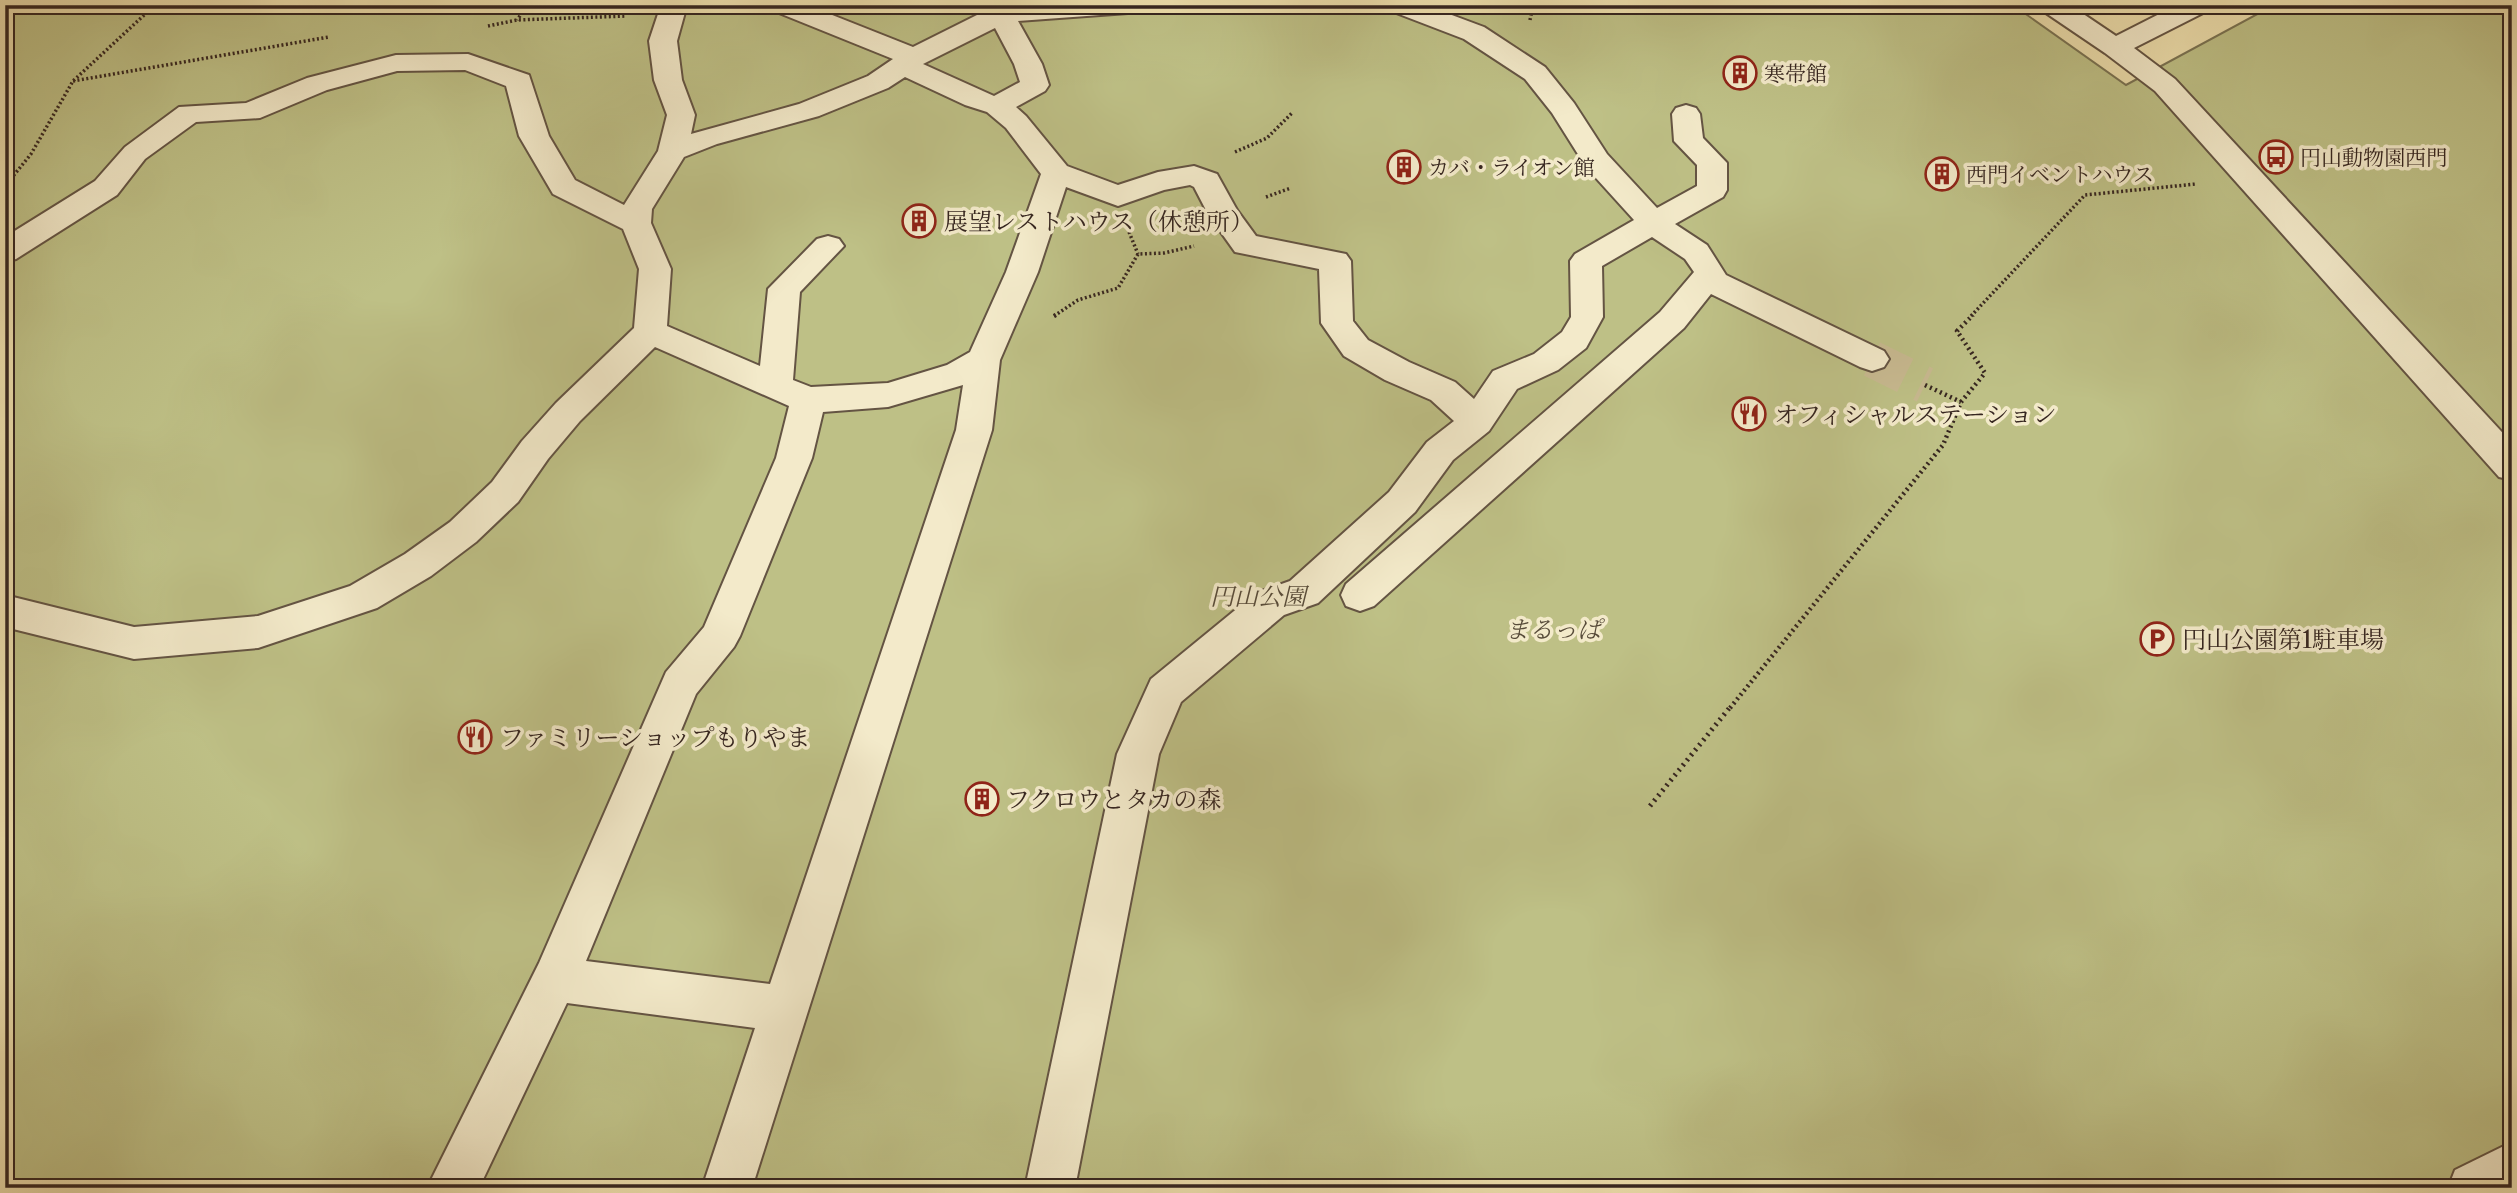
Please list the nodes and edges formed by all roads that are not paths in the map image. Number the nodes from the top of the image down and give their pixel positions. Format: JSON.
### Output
{"nodes":[{"id":1,"x":783,"y":5,"type":"edge"},
{"id":2,"x":1128,"y":5,"type":"edge"},
{"id":3,"x":1400,"y":5,"type":"edge"},
{"id":4,"x":2052,"y":5,"type":"edge"},
{"id":5,"x":2198,"y":5,"type":"edge"},
{"id":6,"x":677,"y":6,"type":"edge"},
{"id":7,"x":1001,"y":9,"type":"edge"},
{"id":8,"x":2115,"y":47,"type":"junction"},
{"id":9,"x":909,"y":62,"type":"junction"},
{"id":10,"x":997,"y":106,"type":"junction"},
{"id":11,"x":1686,"y":114,"type":"dead end"},
{"id":12,"x":673,"y":151,"type":"junction"},
{"id":13,"x":1056,"y":173,"type":"junction"},
{"id":14,"x":1653,"y":222,"type":"junction"},
{"id":15,"x":636,"y":223,"type":"junction"},
{"id":16,"x":828,"y":246,"type":"dead end"},
{"id":17,"x":5,"y":252,"type":"edge"},
{"id":18,"x":1706,"y":278,"type":"junction"},
{"id":19,"x":650,"y":332,"type":"junction"},
{"id":20,"x":1872,"y":359,"type":"tunnel mouth"},
{"id":21,"x":983,"y":360,"type":"junction"},
{"id":22,"x":791,"y":393,"type":"junction"},
{"id":23,"x":1477,"y":422,"type":"junction"},
{"id":24,"x":2512,"y":467,"type":"edge"},
{"id":25,"x":1360,"y":595,"type":"dead end"},
{"id":26,"x":5,"y":611,"type":"edge"},
{"id":27,"x":555,"y":979,"type":"junction"},
{"id":28,"x":783,"y":1009,"type":"junction"},
{"id":29,"x":2512,"y":1167,"type":"edge"},
{"id":30,"x":452,"y":1188,"type":"edge"},
{"id":31,"x":727,"y":1188,"type":"edge"},
{"id":32,"x":1050,"y":1188,"type":"edge"},
{"id":33,"x":2473,"y":1188,"type":"edge"}],
"edges":[{"from":1,"to":9,"type":"street"},
{"from":2,"to":7,"type":"street"},
{"from":3,"to":14,"type":"street"},
{"from":4,"to":8,"type":"street"},
{"from":5,"to":8,"type":"street"},
{"from":6,"to":12,"type":"street"},
{"from":7,"to":9,"type":"street"},
{"from":7,"to":10,"type":"street"},
{"from":8,"to":24,"type":"street"},
{"from":9,"to":10,"type":"street"},
{"from":9,"to":12,"type":"street"},
{"from":10,"to":13,"type":"street"},
{"from":11,"to":14,"type":"street"},
{"from":12,"to":15,"type":"street"},
{"from":13,"to":21,"type":"street"},
{"from":13,"to":23,"type":"street"},
{"from":14,"to":18,"type":"street"},
{"from":14,"to":23,"type":"street"},
{"from":15,"to":17,"type":"street"},
{"from":15,"to":19,"type":"street"},
{"from":16,"to":22,"type":"street"},
{"from":18,"to":20,"type":"street"},
{"from":18,"to":25,"type":"street"},
{"from":19,"to":22,"type":"street"},
{"from":19,"to":26,"type":"street"},
{"from":21,"to":22,"type":"street"},
{"from":21,"to":28,"type":"street"},
{"from":22,"to":27,"type":"street"},
{"from":23,"to":32,"type":"street"},
{"from":27,"to":28,"type":"street"},
{"from":27,"to":30,"type":"street"},
{"from":28,"to":31,"type":"street"},
{"from":29,"to":33,"type":"street"}]}
